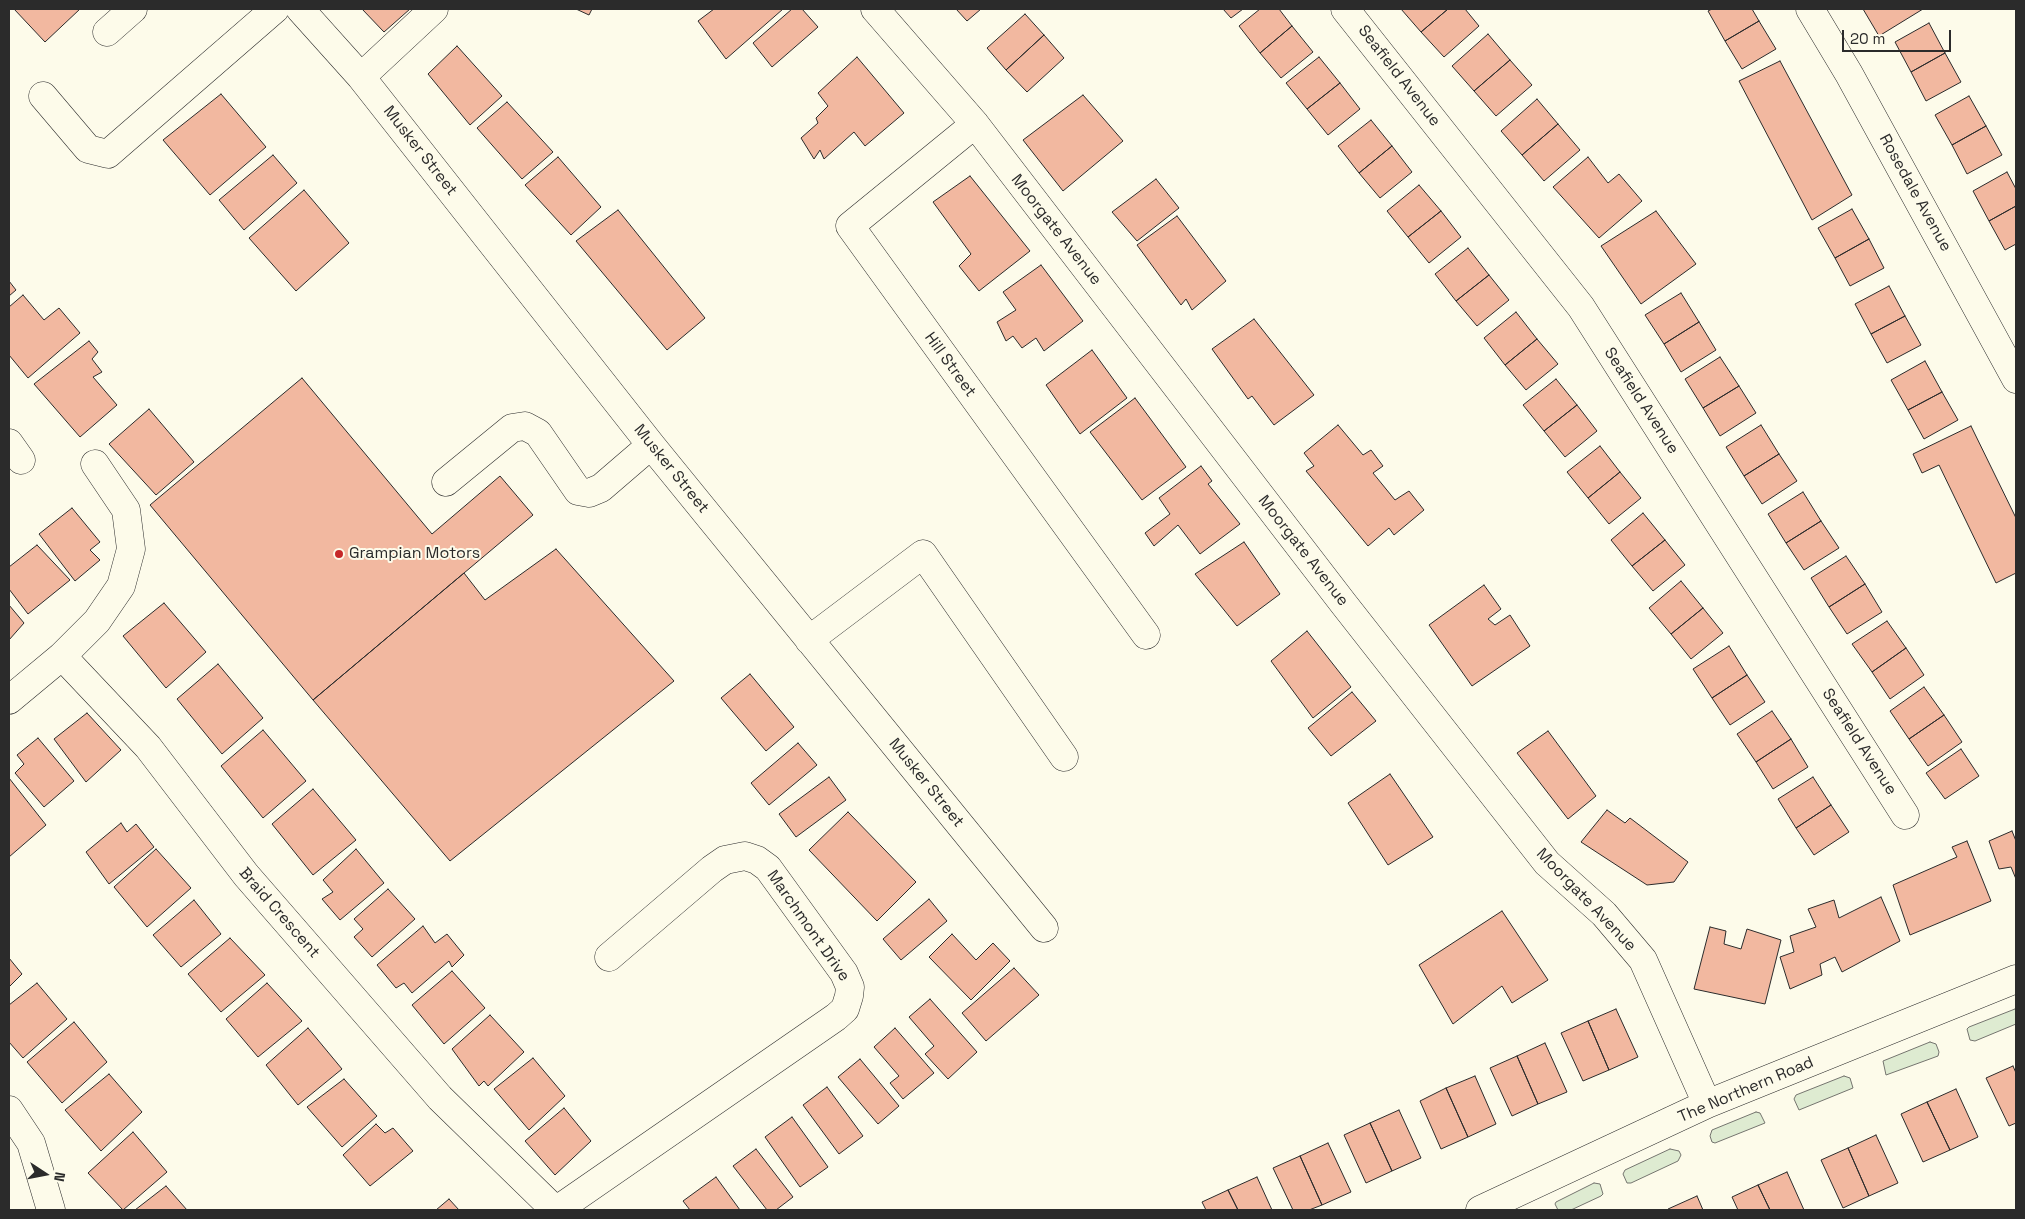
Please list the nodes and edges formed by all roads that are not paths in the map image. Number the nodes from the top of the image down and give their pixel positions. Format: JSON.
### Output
{"nodes":[{"id":1,"x":133,"y":9,"type":"edge"},
{"id":2,"x":275,"y":9,"type":"edge"},
{"id":3,"x":300,"y":9,"type":"edge"},
{"id":4,"x":434,"y":9,"type":"edge"},
{"id":5,"x":875,"y":9,"type":"edge"},
{"id":6,"x":1345,"y":9,"type":"edge"},
{"id":7,"x":1810,"y":9,"type":"edge"},
{"id":8,"x":107,"y":32,"type":"dead end"},
{"id":9,"x":362,"y":77,"type":"junction"},
{"id":10,"x":43,"y":96,"type":"dead end"},
{"id":11,"x":975,"y":124,"type":"junction"},
{"id":12,"x":2016,"y":378,"type":"edge"},
{"id":13,"x":650,"y":445,"type":"junction"},
{"id":14,"x":95,"y":464,"type":"dead end"},
{"id":15,"x":446,"y":482,"type":"dead end"},
{"id":16,"x":1146,"y":635,"type":"dead end"},
{"id":17,"x":810,"y":640,"type":"junction"},
{"id":18,"x":62,"y":656,"type":"junction"},
{"id":19,"x":9,"y":700,"type":"edge"},
{"id":20,"x":1064,"y":757,"type":"dead end"},
{"id":21,"x":1905,"y":814,"type":"dead end"},
{"id":22,"x":1044,"y":928,"type":"dead end"},
{"id":23,"x":609,"y":957,"type":"dead end"},
{"id":24,"x":2016,"y":979,"type":"edge"},
{"id":25,"x":1707,"y":1104,"type":"junction"},
{"id":26,"x":9,"y":1110,"type":"edge"},
{"id":27,"x":51,"y":1210,"type":"edge"},
{"id":28,"x":556,"y":1210,"type":"edge"},
{"id":29,"x":1480,"y":1210,"type":"edge"}],
"edges":[{"from":1,"to":8,"type":"street"},
{"from":2,"to":10,"type":"street"},
{"from":3,"to":9,"type":"street","name":"Musker Street"},
{"from":4,"to":9,"type":"street"},
{"from":5,"to":11,"type":"street","name":"Moorgate Avenue"},
{"from":6,"to":21,"type":"street","name":"Seafield Avenue"},
{"from":7,"to":12,"type":"street","name":"Rosedale Avenue"},
{"from":9,"to":13,"type":"street","name":"Musker Street"},
{"from":11,"to":16,"type":"street","name":"Hill Street"},
{"from":11,"to":25,"type":"street","name":"Moorgate Avenue"},
{"from":13,"to":15,"type":"street"},
{"from":13,"to":17,"type":"street","name":"Musker Street"},
{"from":14,"to":18,"type":"street"},
{"from":17,"to":20,"type":"street"},
{"from":17,"to":22,"type":"street","name":"Musker Street"},
{"from":18,"to":19,"type":"street"},
{"from":18,"to":28,"type":"street","name":"Braid Crescent"},
{"from":23,"to":28,"type":"street","name":"Marchmont Drive"},
{"from":24,"to":25,"type":"street","name":"The Northern Road"},
{"from":25,"to":29,"type":"street","name":"The Northern Road"},
{"from":26,"to":27,"type":"street"}]}
